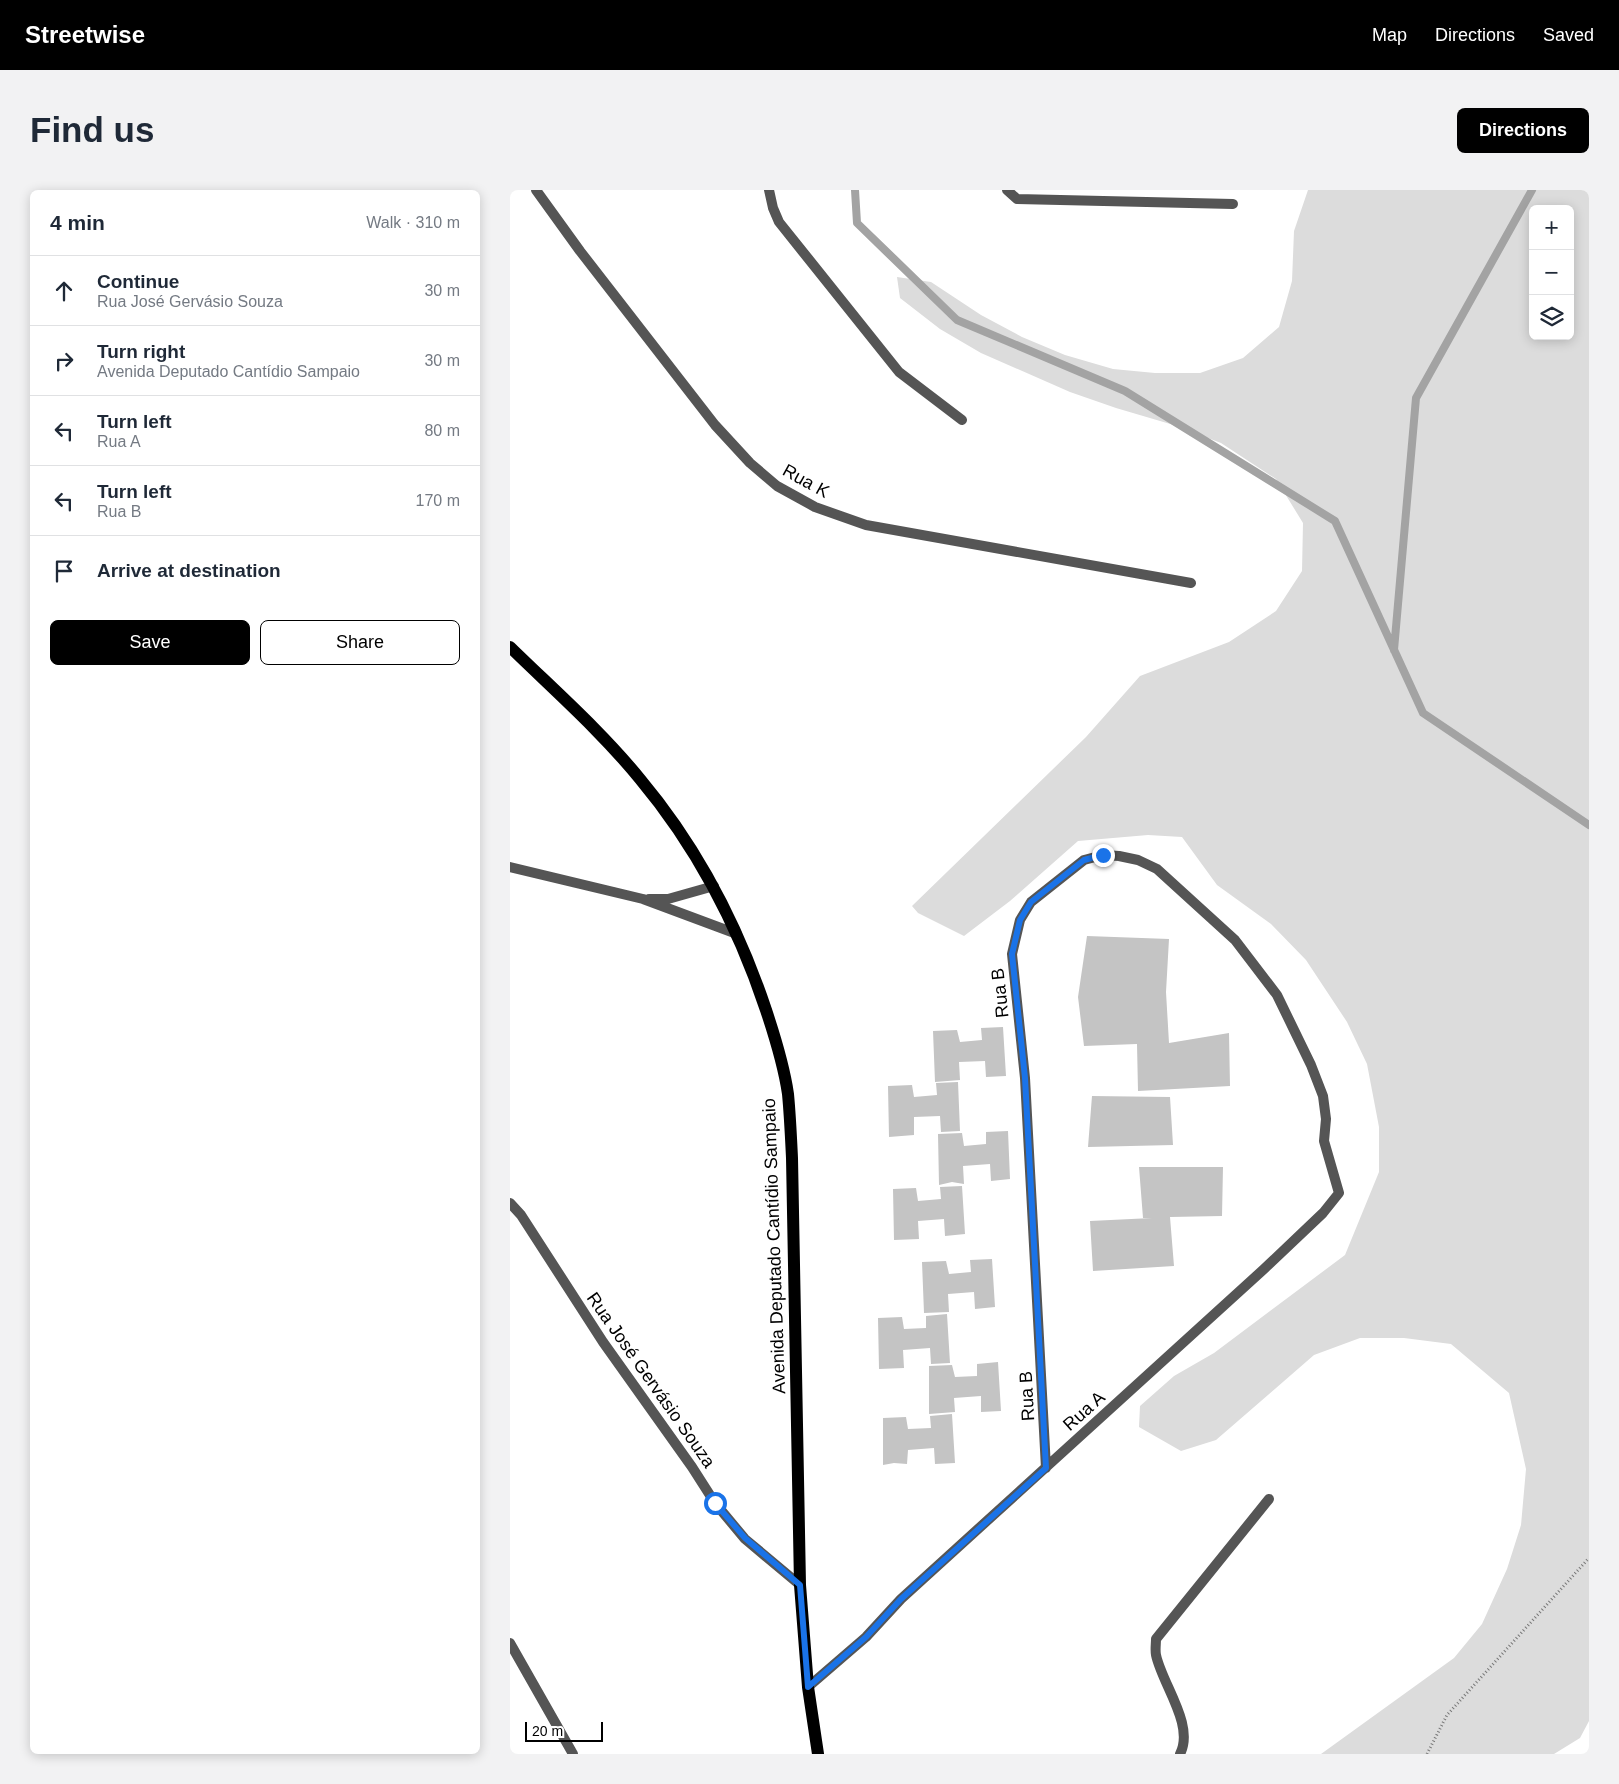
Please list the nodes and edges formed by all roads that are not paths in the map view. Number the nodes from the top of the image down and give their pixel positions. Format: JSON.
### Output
{"nodes":[{"id":1,"x":536,"y":190,"type":"edge"},
{"id":2,"x":770,"y":190,"type":"edge"},
{"id":3,"x":1007,"y":190,"type":"edge"},
{"id":4,"x":1233,"y":204,"type":"dead end"},
{"id":5,"x":962,"y":420,"type":"dead end"},
{"id":6,"x":1191,"y":582,"type":"dead end"},
{"id":7,"x":510,"y":646,"type":"edge"},
{"id":8,"x":510,"y":867,"type":"edge"},
{"id":9,"x":714,"y":886,"type":"junction"},
{"id":10,"x":643,"y":899,"type":"junction"},
{"id":11,"x":737,"y":934,"type":"junction"},
{"id":12,"x":1324,"y":1141,"type":"joint"},
{"id":13,"x":510,"y":1203,"type":"edge"},
{"id":14,"x":1046,"y":1468,"type":"junction"},
{"id":15,"x":1269,"y":1499,"type":"dead end"},
{"id":16,"x":800,"y":1585,"type":"junction"},
{"id":17,"x":510,"y":1643,"type":"edge"},
{"id":18,"x":808,"y":1687,"type":"junction"},
{"id":19,"x":573,"y":1754,"type":"edge"},
{"id":20,"x":818,"y":1754,"type":"edge"},
{"id":21,"x":1180,"y":1754,"type":"edge"}],
"edges":[{"from":1,"to":6,"type":"street","name":"Rua K"},
{"from":2,"to":5,"type":"street"},
{"from":3,"to":4,"type":"street"},
{"from":7,"to":9,"type":"main road","name":"Avenida Deputado Cantídio Sampaio"},
{"from":8,"to":10,"type":"street"},
{"from":9,"to":10,"type":"street"},
{"from":9,"to":11,"type":"main road","name":"Avenida Deputado Cantídio Sampaio"},
{"from":10,"to":11,"type":"street"},
{"from":11,"to":16,"type":"main road","name":"Avenida Deputado Cantídio Sampaio"},
{"from":12,"to":14,"type":"street","name":"Rua A"},
{"from":12,"to":14,"type":"street","name":"Rua B"},
{"from":13,"to":16,"type":"street","name":"Rua José Gervásio Souza"},
{"from":14,"to":18,"type":"street","name":"Rua A"},
{"from":15,"to":21,"type":"street"},
{"from":16,"to":18,"type":"main road","name":"Avenida Deputado Cantídio Sampaio"},
{"from":17,"to":19,"type":"street"},
{"from":18,"to":20,"type":"main road","name":"Avenida Deputado Cantídio Sampaio"}]}
